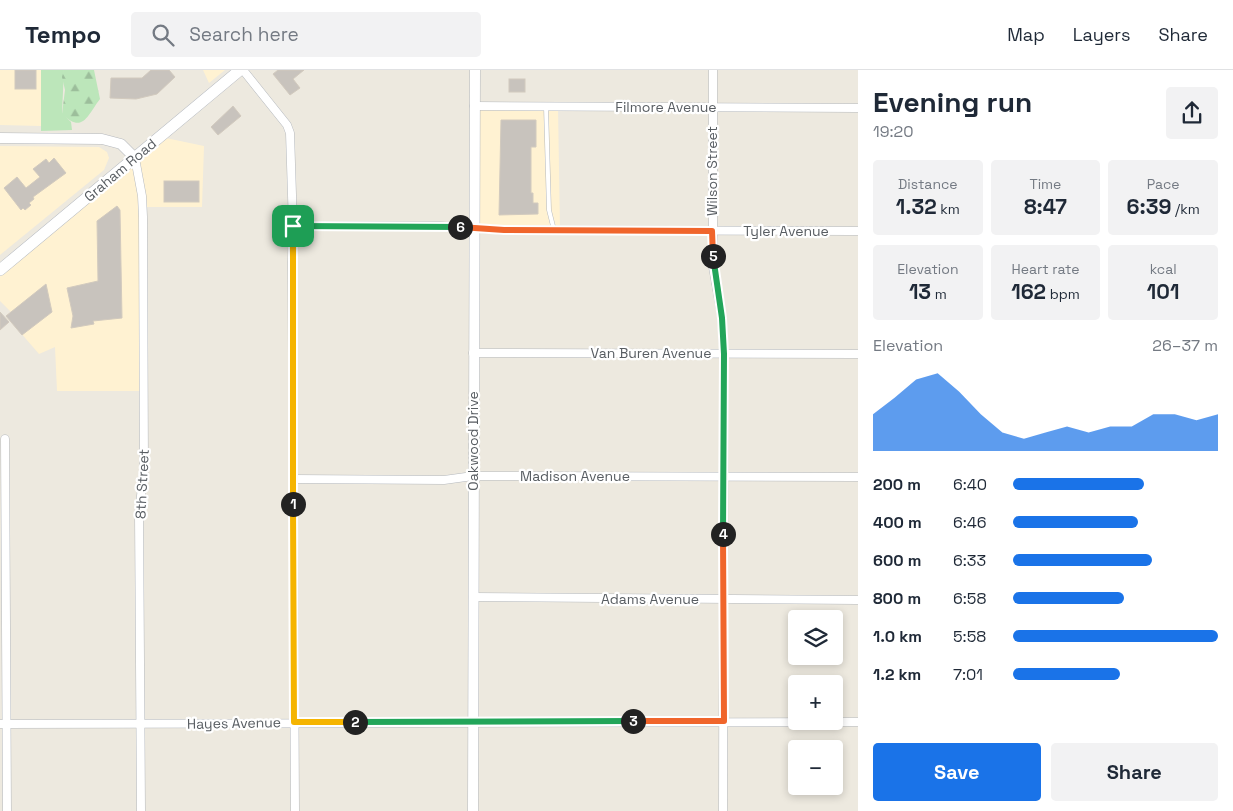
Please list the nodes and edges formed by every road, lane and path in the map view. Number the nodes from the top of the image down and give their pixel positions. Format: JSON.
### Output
{"nodes":[{"id":1,"x":242,"y":70,"type":"edge"},
{"id":2,"x":474,"y":70,"type":"edge"},
{"id":3,"x":713,"y":70,"type":"edge"},
{"id":4,"x":474,"y":106,"type":"junction"},
{"id":5,"x":546,"y":107,"type":"junction"},
{"id":6,"x":712,"y":107,"type":"junction"},
{"id":7,"x":858,"y":108,"type":"edge"},
{"id":8,"x":0,"y":138,"type":"edge"},
{"id":9,"x":136,"y":158,"type":"junction"},
{"id":10,"x":293,"y":226,"type":"junction"},
{"id":11,"x":474,"y":228,"type":"junction"},
{"id":12,"x":554,"y":230,"type":"junction"},
{"id":13,"x":712,"y":231,"type":"junction"},
{"id":14,"x":858,"y":231,"type":"edge"},
{"id":15,"x":0,"y":270,"type":"edge"},
{"id":16,"x":473,"y":353,"type":"junction"},
{"id":17,"x":724,"y":354,"type":"junction"},
{"id":18,"x":858,"y":354,"type":"edge"},
{"id":19,"x":5,"y":439,"type":"dead end"},
{"id":20,"x":473,"y":476,"type":"junction"},
{"id":21,"x":724,"y":476,"type":"junction"},
{"id":22,"x":858,"y":477,"type":"edge"},
{"id":23,"x":293,"y":479,"type":"junction"},
{"id":24,"x":473,"y":597,"type":"junction"},
{"id":25,"x":724,"y":600,"type":"junction"},
{"id":26,"x":858,"y":600,"type":"edge"},
{"id":27,"x":473,"y":721,"type":"junction"},
{"id":28,"x":724,"y":721,"type":"junction"},
{"id":29,"x":294,"y":722,"type":"junction"},
{"id":30,"x":858,"y":722,"type":"edge"},
{"id":31,"x":3,"y":724,"type":"edge"},
{"id":32,"x":141,"y":724,"type":"junction"},
{"id":33,"x":7,"y":811,"type":"edge"},
{"id":34,"x":141,"y":811,"type":"edge"},
{"id":35,"x":295,"y":811,"type":"edge"},
{"id":36,"x":474,"y":811,"type":"edge"},
{"id":37,"x":723,"y":811,"type":"edge"}],
"edges":[{"from":1,"to":9,"type":"main road","name":"Graham Road"},
{"from":1,"to":10,"type":"street"},
{"from":2,"to":4,"type":"street","name":"Oakwood Drive"},
{"from":3,"to":6,"type":"street","name":"Wilson Street"},
{"from":4,"to":5,"type":"street","name":"Filmore Avenue"},
{"from":4,"to":11,"type":"street","name":"Oakwood Drive"},
{"from":5,"to":6,"type":"street","name":"Filmore Avenue"},
{"from":5,"to":12,"type":"lane"},
{"from":6,"to":7,"type":"street","name":"Filmore Avenue"},
{"from":6,"to":13,"type":"street","name":"Wilson Street"},
{"from":8,"to":9,"type":"street"},
{"from":9,"to":15,"type":"main road","name":"Graham Road"},
{"from":9,"to":32,"type":"street","name":"8th Street"},
{"from":10,"to":11,"type":"street","name":"Tyler Avenue"},
{"from":10,"to":23,"type":"street"},
{"from":11,"to":12,"type":"street","name":"Tyler Avenue"},
{"from":11,"to":16,"type":"street","name":"Oakwood Drive"},
{"from":12,"to":13,"type":"street","name":"Tyler Avenue"},
{"from":13,"to":14,"type":"street","name":"Tyler Avenue"},
{"from":13,"to":17,"type":"street","name":"Wilson Street"},
{"from":16,"to":17,"type":"street","name":"Van Buren Avenue"},
{"from":16,"to":20,"type":"street","name":"Oakwood Drive"},
{"from":17,"to":18,"type":"street","name":"Van Buren Avenue"},
{"from":17,"to":21,"type":"street","name":"Wilson Street"},
{"from":19,"to":31,"type":"street"},
{"from":20,"to":21,"type":"street","name":"Madison Avenue"},
{"from":20,"to":23,"type":"street","name":"Madison Avenue"},
{"from":20,"to":24,"type":"street","name":"Oakwood Drive"},
{"from":21,"to":22,"type":"street","name":"Madison Avenue"},
{"from":21,"to":25,"type":"street","name":"Wilson Street"},
{"from":23,"to":29,"type":"street"},
{"from":24,"to":25,"type":"street","name":"Adams Avenue"},
{"from":24,"to":27,"type":"street","name":"Oakwood Drive"},
{"from":25,"to":26,"type":"street","name":"Adams Avenue"},
{"from":25,"to":28,"type":"street","name":"Wilson Street"},
{"from":27,"to":28,"type":"street","name":"Hayes Avenue"},
{"from":27,"to":29,"type":"street","name":"Hayes Avenue"},
{"from":27,"to":36,"type":"street","name":"Oakwood Drive"},
{"from":28,"to":30,"type":"street","name":"Hayes Avenue"},
{"from":28,"to":37,"type":"street","name":"Wilson Street"},
{"from":29,"to":32,"type":"street","name":"Hayes Avenue"},
{"from":29,"to":35,"type":"street"},
{"from":31,"to":32,"type":"street","name":"Hayes Avenue"},
{"from":31,"to":33,"type":"street"},
{"from":32,"to":34,"type":"street","name":"8th Street"}]}
